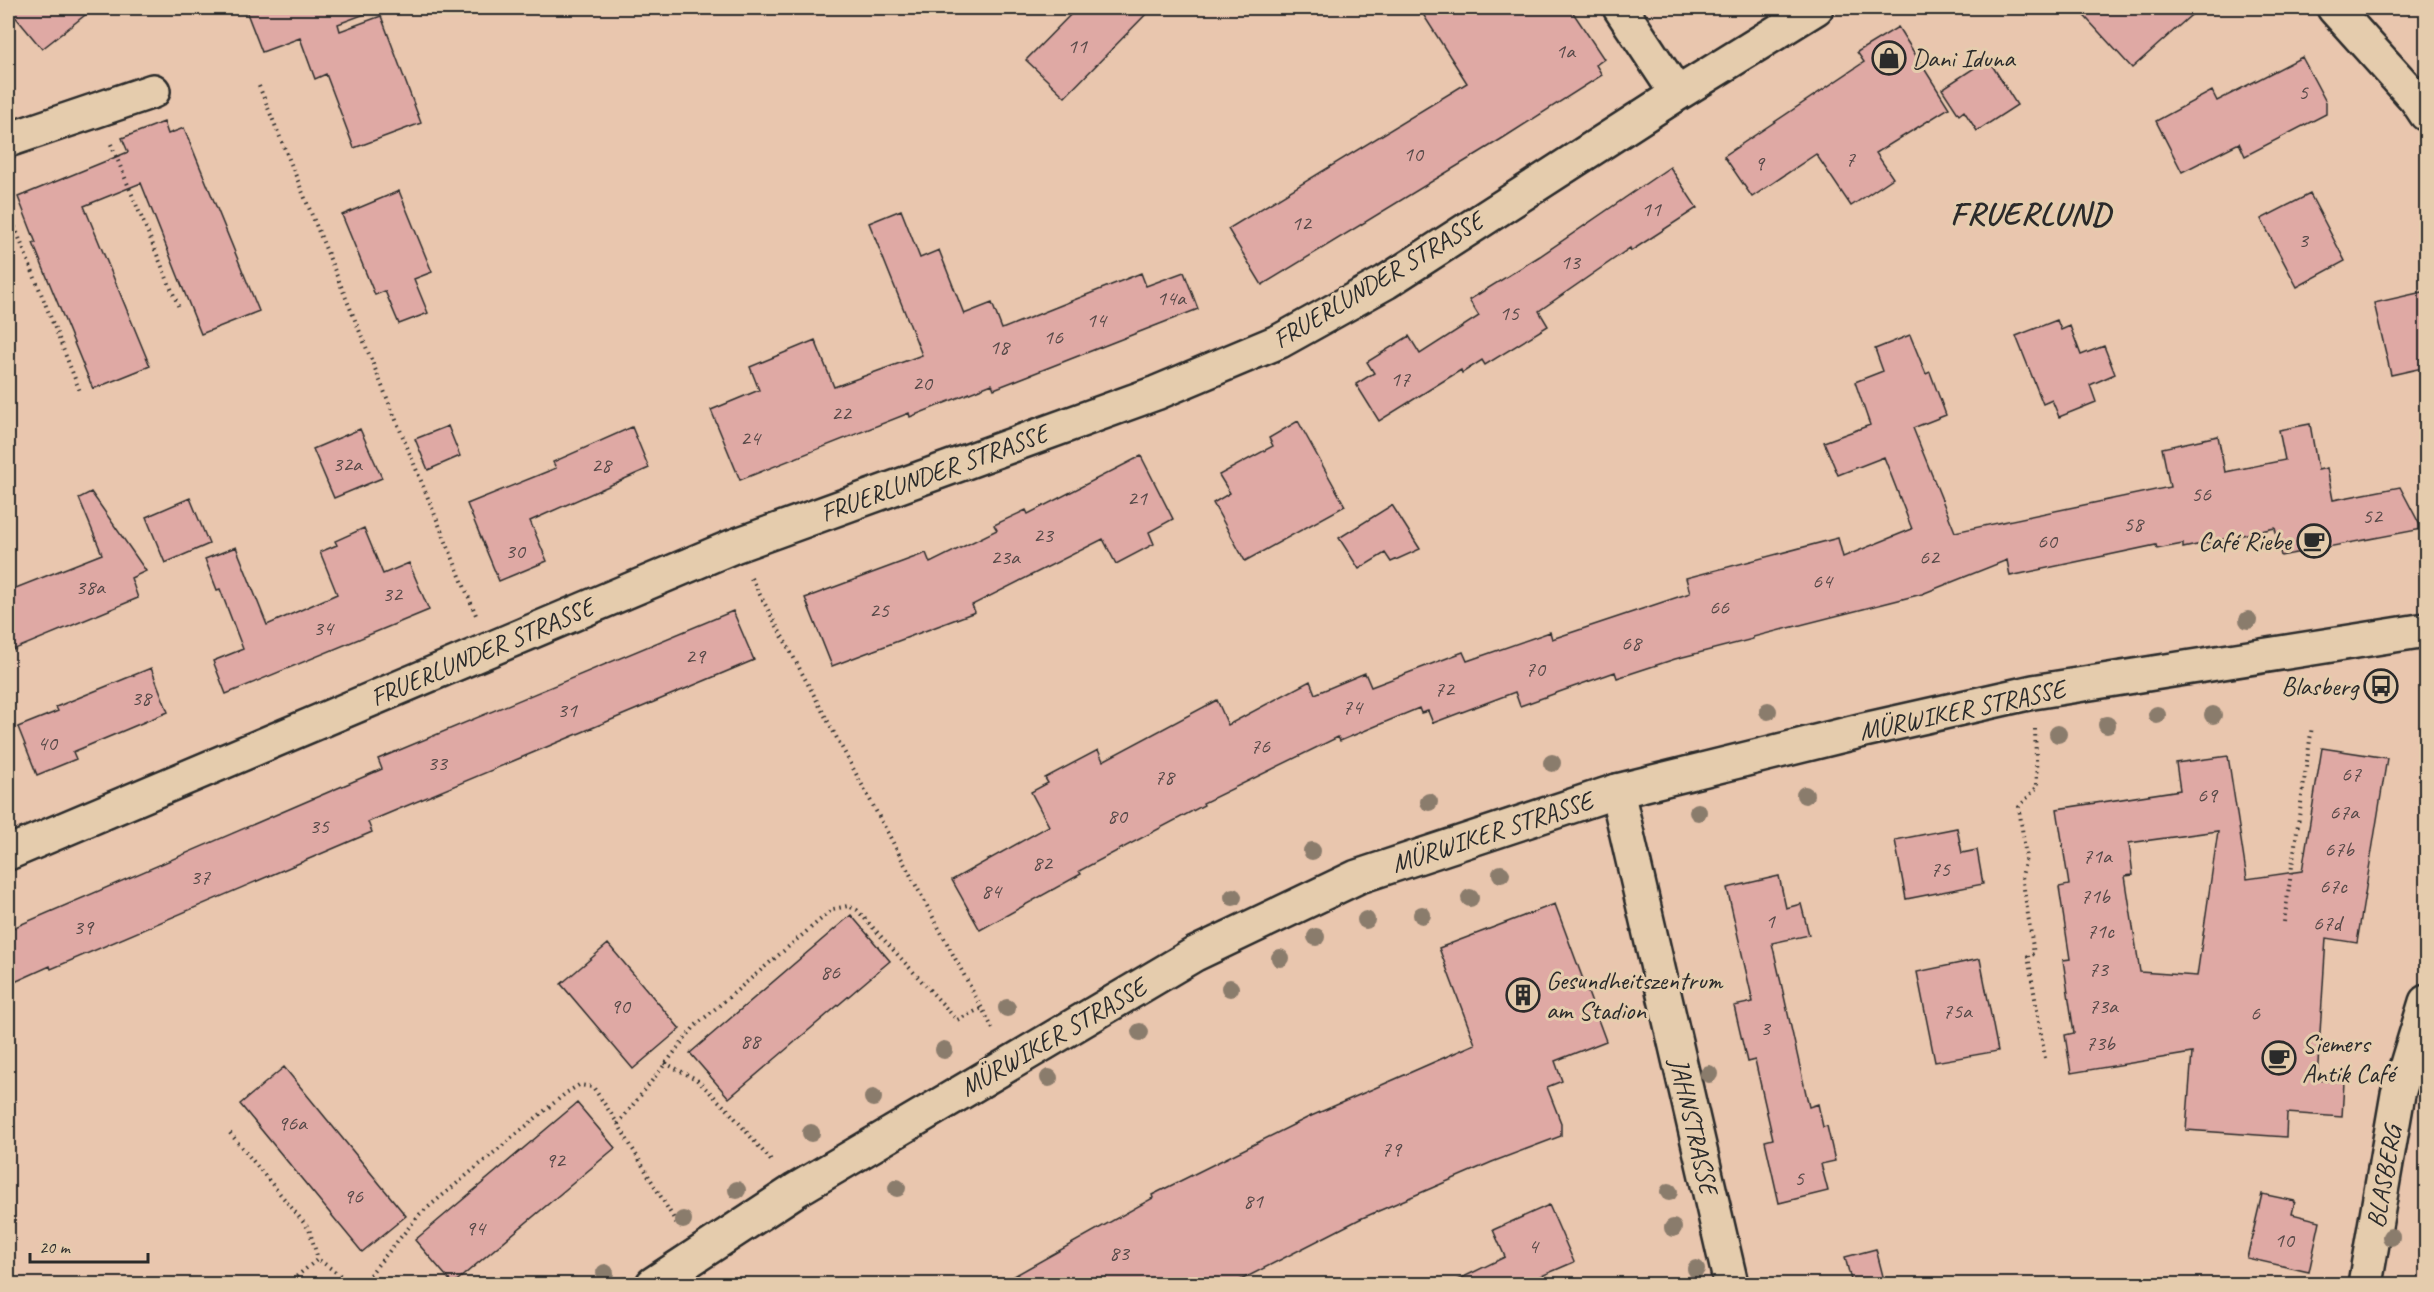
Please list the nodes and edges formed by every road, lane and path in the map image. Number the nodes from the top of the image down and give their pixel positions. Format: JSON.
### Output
{"nodes":[{"id":1,"x":1001,"y":8,"type":"edge"},
{"id":2,"x":1620,"y":8,"type":"edge"},
{"id":3,"x":1816,"y":8,"type":"edge"},
{"id":4,"x":2334,"y":8,"type":"edge"},
{"id":5,"x":994,"y":12,"type":"dead end"},
{"id":6,"x":259,"y":86,"type":"dead end"},
{"id":7,"x":153,"y":91,"type":"dead end"},
{"id":8,"x":1677,"y":94,"type":"junction"},
{"id":9,"x":97,"y":111,"type":"junction"},
{"id":10,"x":2427,"y":114,"type":"edge"},
{"id":11,"x":8,"y":140,"type":"edge"},
{"id":12,"x":8,"y":210,"type":"edge"},
{"id":13,"x":180,"y":310,"type":"dead end"},
{"id":14,"x":81,"y":394,"type":"dead end"},
{"id":15,"x":734,"y":546,"type":"junction"},
{"id":16,"x":2427,"y":630,"type":"edge"},
{"id":17,"x":490,"y":649,"type":"junction"},
{"id":18,"x":2033,"y":692,"type":"junction"},
{"id":19,"x":2312,"y":726,"type":"dead end"},
{"id":20,"x":1617,"y":791,"type":"junction"},
{"id":21,"x":8,"y":853,"type":"edge"},
{"id":22,"x":2284,"y":922,"type":"dead end"},
{"id":23,"x":2427,"y":1002,"type":"edge"},
{"id":24,"x":982,"y":1008,"type":"junction"},
{"id":25,"x":2045,"y":1058,"type":"dead end"},
{"id":26,"x":1011,"y":1061,"type":"junction"},
{"id":27,"x":664,"y":1063,"type":"junction"},
{"id":28,"x":618,"y":1124,"type":"junction"},
{"id":29,"x":230,"y":1133,"type":"dead end"},
{"id":30,"x":796,"y":1190,"type":"junction"},
{"id":31,"x":695,"y":1256,"type":"junction"},
{"id":32,"x":318,"y":1259,"type":"junction"},
{"id":33,"x":287,"y":1284,"type":"edge"},
{"id":34,"x":352,"y":1284,"type":"edge"},
{"id":35,"x":362,"y":1284,"type":"edge"},
{"id":36,"x":652,"y":1284,"type":"edge"},
{"id":37,"x":1731,"y":1284,"type":"edge"},
{"id":38,"x":2365,"y":1284,"type":"edge"}],
"edges":[{"from":1,"to":5,"type":"path"},
{"from":2,"to":8,"type":"street"},
{"from":3,"to":8,"type":"street","name":"FRUERLUNDER STRASSE"},
{"from":4,"to":10,"type":"street"},
{"from":6,"to":17,"type":"path"},
{"from":7,"to":9,"type":"street"},
{"from":8,"to":15,"type":"street","name":"FRUERLUNDER STRASSE"},
{"from":9,"to":11,"type":"street"},
{"from":9,"to":13,"type":"path"},
{"from":12,"to":14,"type":"path"},
{"from":15,"to":17,"type":"street","name":"FRUERLUNDER STRASSE"},
{"from":15,"to":24,"type":"path"},
{"from":16,"to":18,"type":"street","name":"MÜRWIKER STRASSE"},
{"from":17,"to":21,"type":"street","name":"FRUERLUNDER STRASSE"},
{"from":18,"to":20,"type":"street","name":"MÜRWIKER STRASSE"},
{"from":18,"to":25,"type":"path"},
{"from":19,"to":22,"type":"path"},
{"from":20,"to":26,"type":"street","name":"MÜRWIKER STRASSE"},
{"from":20,"to":37,"type":"street","name":"JAHNSTRASSE"},
{"from":23,"to":38,"type":"street","name":"BLASBERG"},
{"from":24,"to":26,"type":"path"},
{"from":24,"to":27,"type":"path"},
{"from":26,"to":30,"type":"street","name":"MÜRWIKER STRASSE"},
{"from":27,"to":28,"type":"path"},
{"from":27,"to":30,"type":"path"},
{"from":28,"to":31,"type":"path"},
{"from":28,"to":35,"type":"path"},
{"from":29,"to":32,"type":"path"},
{"from":30,"to":31,"type":"street","name":"MÜRWIKER STRASSE"},
{"from":31,"to":36,"type":"street","name":"MÜRWIKER STRASSE"},
{"from":32,"to":33,"type":"path"},
{"from":32,"to":34,"type":"path"}]}
